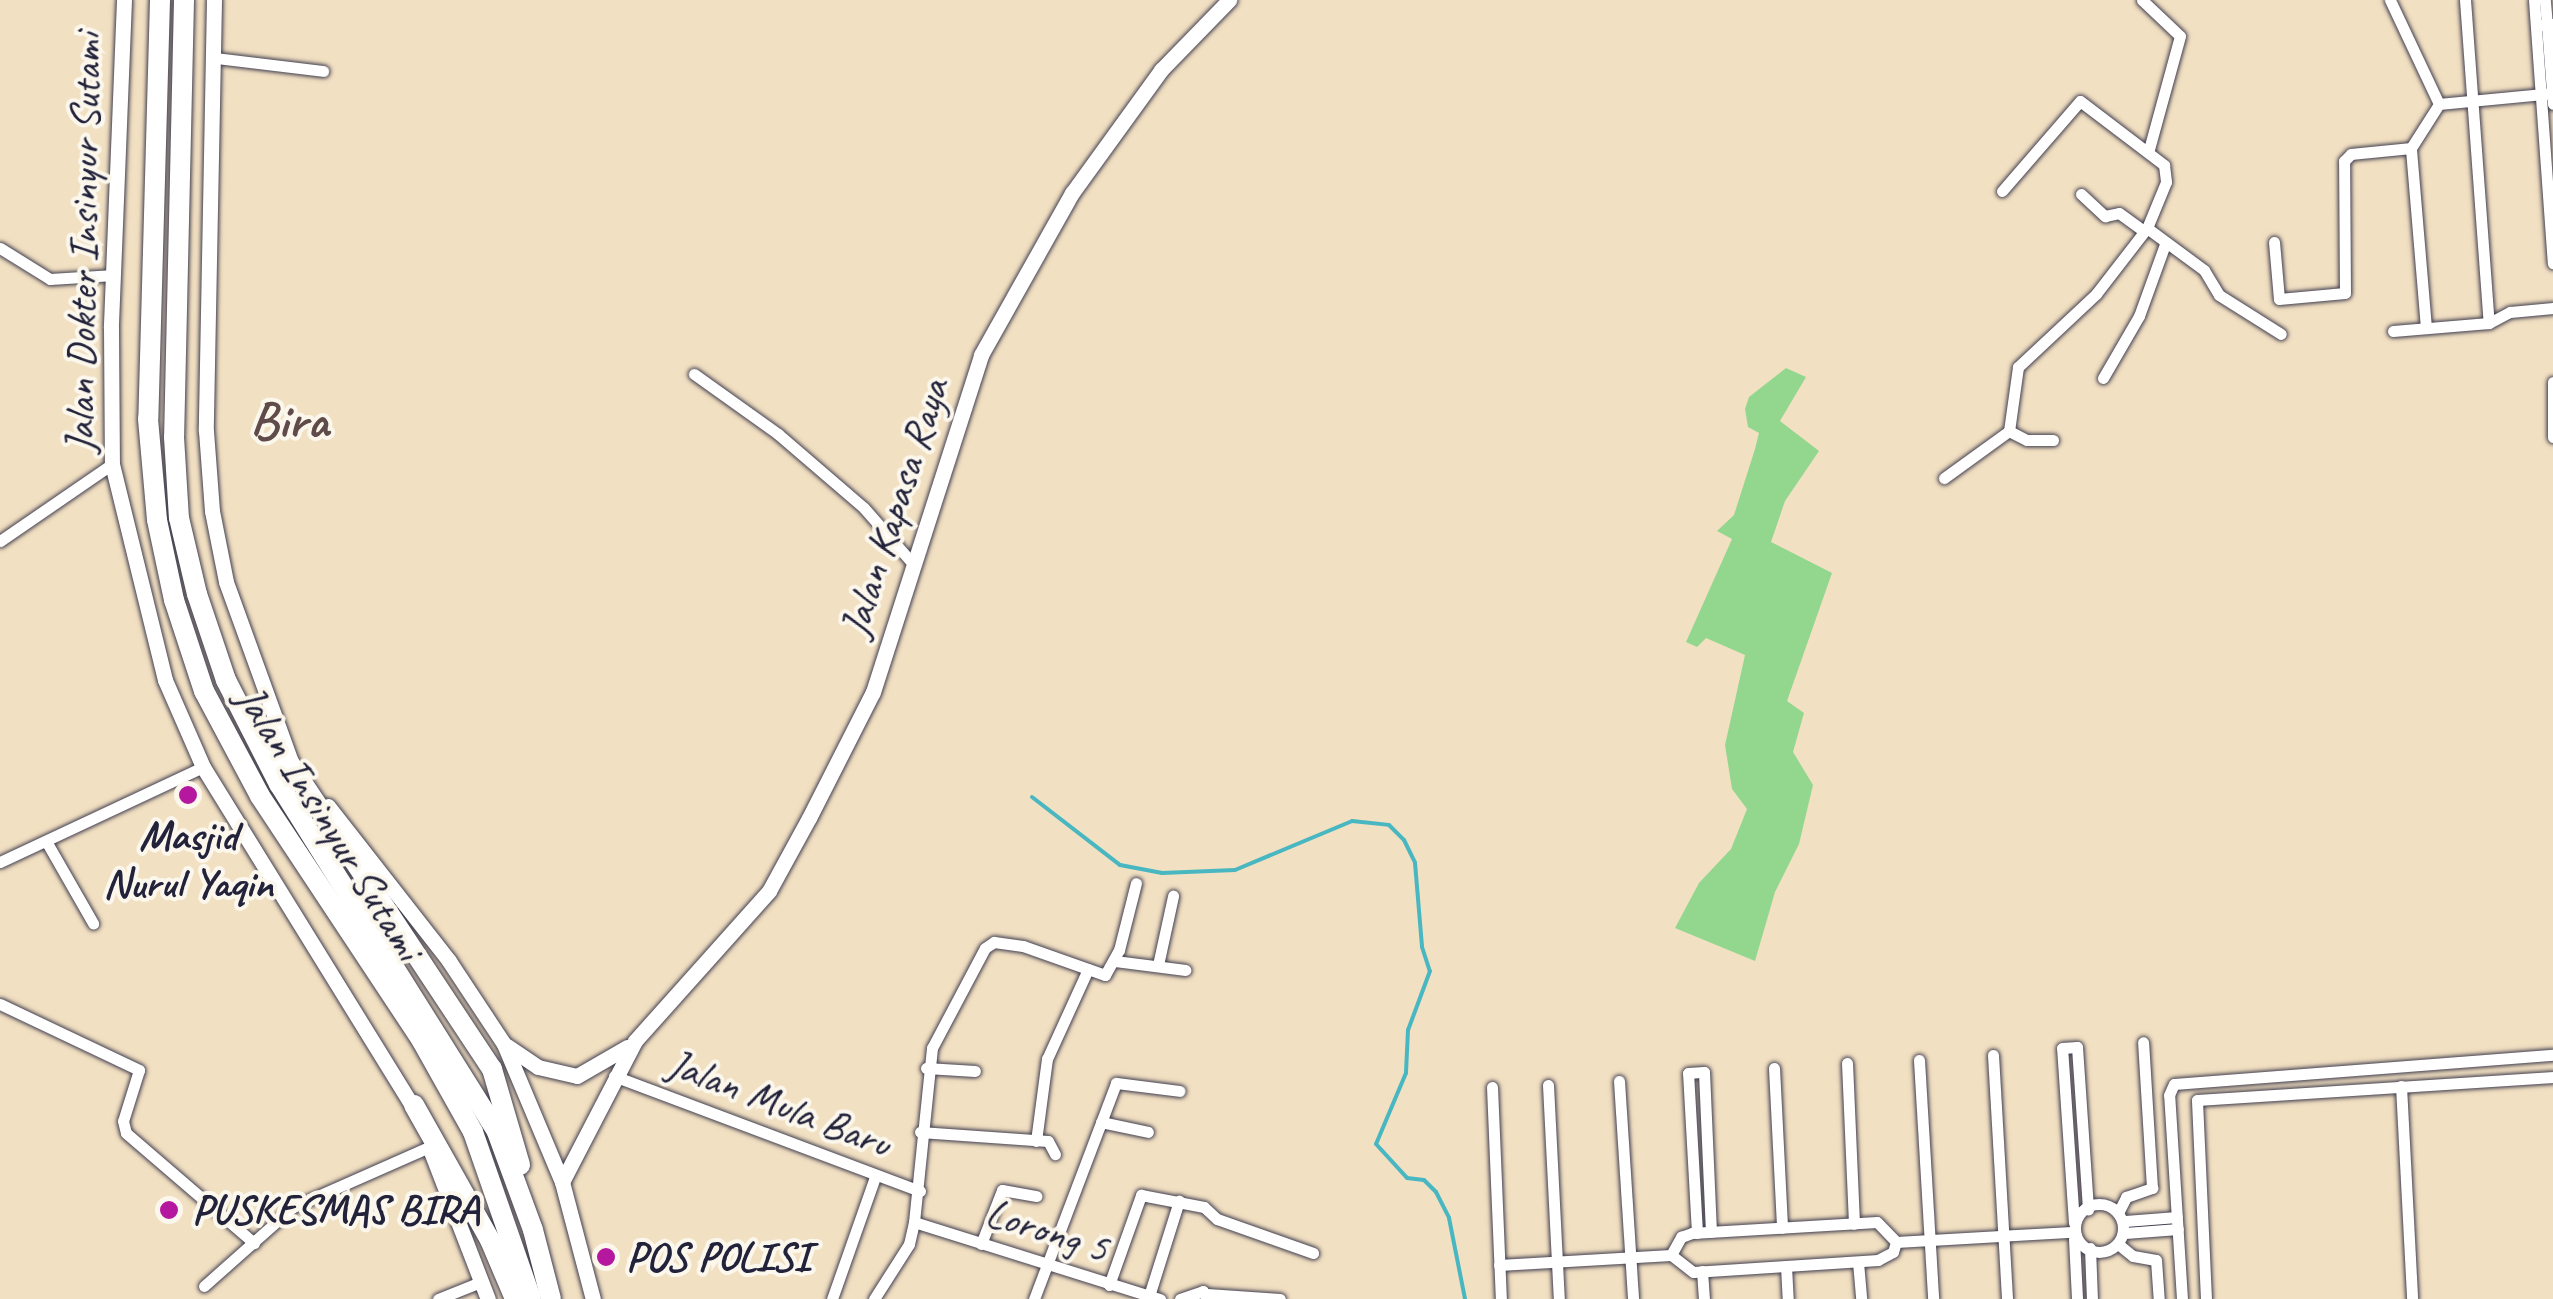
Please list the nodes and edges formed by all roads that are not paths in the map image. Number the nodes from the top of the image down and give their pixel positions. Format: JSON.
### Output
{"nodes":[{"id":1,"x":124,"y":0,"type":"edge"},
{"id":2,"x":160,"y":0,"type":"edge"},
{"id":3,"x":184,"y":0,"type":"edge"},
{"id":4,"x":214,"y":0,"type":"edge"},
{"id":5,"x":2142,"y":0,"type":"edge"},
{"id":6,"x":2390,"y":0,"type":"edge"},
{"id":7,"x":2465,"y":0,"type":"edge"},
{"id":8,"x":1223,"y":2,"type":"edge"},
{"id":9,"x":2542,"y":5,"type":"edge"},
{"id":10,"x":2545,"y":25,"type":"edge"},
{"id":11,"x":216,"y":58,"type":"junction"},
{"id":12,"x":323,"y":71,"type":"dead end"},
{"id":13,"x":2548,"y":93,"type":"edge"},
{"id":14,"x":2472,"y":100,"type":"junction"},
{"id":15,"x":2439,"y":104,"type":"junction"},
{"id":16,"x":2553,"y":104,"type":"edge"},
{"id":17,"x":2411,"y":148,"type":"junction"},
{"id":18,"x":2150,"y":150,"type":"junction"},
{"id":19,"x":2002,"y":191,"type":"dead end"},
{"id":20,"x":2080,"y":194,"type":"dead end"},
{"id":21,"x":2145,"y":229,"type":"junction"},
{"id":22,"x":2274,"y":242,"type":"dead end"},
{"id":23,"x":2165,"y":244,"type":"junction"},
{"id":24,"x":0,"y":248,"type":"edge"},
{"id":25,"x":2553,"y":263,"type":"edge"},
{"id":26,"x":114,"y":274,"type":"junction"},
{"id":27,"x":2553,"y":308,"type":"edge"},
{"id":28,"x":2488,"y":324,"type":"junction"},
{"id":29,"x":2426,"y":328,"type":"junction"},
{"id":30,"x":2393,"y":331,"type":"dead end"},
{"id":31,"x":2281,"y":334,"type":"dead end"},
{"id":32,"x":694,"y":374,"type":"dead end"},
{"id":33,"x":2103,"y":378,"type":"dead end"},
{"id":34,"x":2553,"y":382,"type":"edge"},
{"id":35,"x":2009,"y":431,"type":"junction"},
{"id":36,"x":2553,"y":437,"type":"edge"},
{"id":37,"x":2053,"y":440,"type":"dead end"},
{"id":38,"x":112,"y":464,"type":"junction"},
{"id":39,"x":1944,"y":478,"type":"dead end"},
{"id":40,"x":0,"y":541,"type":"edge"},
{"id":41,"x":914,"y":564,"type":"junction"},
{"id":42,"x":286,"y":758,"type":"junction"},
{"id":43,"x":203,"y":766,"type":"junction"},
{"id":44,"x":46,"y":841,"type":"junction"},
{"id":45,"x":0,"y":862,"type":"edge"},
{"id":46,"x":1136,"y":883,"type":"dead end"},
{"id":47,"x":1173,"y":896,"type":"dead end"},
{"id":48,"x":93,"y":923,"type":"dead end"},
{"id":49,"x":1115,"y":960,"type":"junction"},
{"id":50,"x":1158,"y":966,"type":"junction"},
{"id":51,"x":1088,"y":969,"type":"junction"},
{"id":52,"x":1185,"y":970,"type":"dead end"},
{"id":53,"x":0,"y":1004,"type":"edge"},
{"id":54,"x":635,"y":1041,"type":"junction"},
{"id":55,"x":2142,"y":1042,"type":"dead end"},
{"id":56,"x":504,"y":1044,"type":"junction"},
{"id":57,"x":1992,"y":1054,"type":"dead end"},
{"id":58,"x":2553,"y":1055,"type":"edge"},
{"id":59,"x":1919,"y":1060,"type":"dead end"},
{"id":60,"x":1847,"y":1063,"type":"dead end"},
{"id":61,"x":926,"y":1068,"type":"junction"},
{"id":62,"x":1774,"y":1068,"type":"dead end"},
{"id":63,"x":975,"y":1072,"type":"dead end"},
{"id":64,"x":614,"y":1076,"type":"junction"},
{"id":65,"x":2553,"y":1077,"type":"edge"},
{"id":66,"x":1619,"y":1081,"type":"dead end"},
{"id":67,"x":1548,"y":1085,"type":"dead end"},
{"id":68,"x":2401,"y":1086,"type":"junction"},
{"id":69,"x":1492,"y":1087,"type":"dead end"},
{"id":70,"x":2171,"y":1088,"type":"junction"},
{"id":71,"x":1180,"y":1091,"type":"dead end"},
{"id":72,"x":2195,"y":1101,"type":"junction"},
{"id":73,"x":414,"y":1105,"type":"junction"},
{"id":74,"x":1102,"y":1122,"type":"junction"},
{"id":75,"x":920,"y":1132,"type":"junction"},
{"id":76,"x":1148,"y":1132,"type":"dead end"},
{"id":77,"x":1036,"y":1141,"type":"junction"},
{"id":78,"x":429,"y":1147,"type":"junction"},
{"id":79,"x":1055,"y":1154,"type":"dead end"},
{"id":80,"x":875,"y":1177,"type":"junction"},
{"id":81,"x":562,"y":1182,"type":"junction"},
{"id":82,"x":920,"y":1191,"type":"junction"},
{"id":83,"x":1036,"y":1196,"type":"dead end"},
{"id":84,"x":1179,"y":1202,"type":"junction"},
{"id":85,"x":2088,"y":1210,"type":"junction"},
{"id":86,"x":914,"y":1222,"type":"junction"},
{"id":87,"x":2177,"y":1223,"type":"junction"},
{"id":88,"x":1854,"y":1224,"type":"junction"},
{"id":89,"x":2122,"y":1227,"type":"junction"},
{"id":90,"x":1782,"y":1228,"type":"junction"},
{"id":91,"x":533,"y":1230,"type":"junction"},
{"id":92,"x":2073,"y":1231,"type":"junction"},
{"id":93,"x":1704,"y":1232,"type":"junction"},
{"id":94,"x":2003,"y":1236,"type":"junction"},
{"id":95,"x":1930,"y":1240,"type":"junction"},
{"id":96,"x":1896,"y":1242,"type":"junction"},
{"id":97,"x":254,"y":1243,"type":"junction"},
{"id":98,"x":981,"y":1244,"type":"junction"},
{"id":99,"x":2090,"y":1248,"type":"junction"},
{"id":100,"x":1313,"y":1253,"type":"dead end"},
{"id":101,"x":1672,"y":1255,"type":"junction"},
{"id":102,"x":1630,"y":1258,"type":"junction"},
{"id":103,"x":1556,"y":1262,"type":"junction"},
{"id":104,"x":1858,"y":1262,"type":"junction"},
{"id":105,"x":1499,"y":1265,"type":"junction"},
{"id":106,"x":1786,"y":1266,"type":"junction"},
{"id":107,"x":1048,"y":1268,"type":"junction"},
{"id":108,"x":1702,"y":1271,"type":"junction"},
{"id":109,"x":484,"y":1281,"type":"junction"},
{"id":110,"x":1108,"y":1285,"type":"junction"},
{"id":111,"x":204,"y":1286,"type":"dead end"},
{"id":112,"x":1207,"y":1296,"type":"edge"},
{"id":113,"x":1154,"y":1298,"type":"edge"},
{"id":114,"x":438,"y":1299,"type":"edge"},
{"id":115,"x":488,"y":1299,"type":"edge"},
{"id":116,"x":515,"y":1299,"type":"edge"},
{"id":117,"x":531,"y":1299,"type":"edge"},
{"id":118,"x":550,"y":1299,"type":"edge"},
{"id":119,"x":593,"y":1299,"type":"edge"},
{"id":120,"x":832,"y":1299,"type":"edge"},
{"id":121,"x":874,"y":1299,"type":"edge"},
{"id":122,"x":1034,"y":1299,"type":"edge"},
{"id":123,"x":1180,"y":1299,"type":"edge"},
{"id":124,"x":1280,"y":1299,"type":"edge"},
{"id":125,"x":1501,"y":1299,"type":"edge"},
{"id":126,"x":1559,"y":1299,"type":"edge"},
{"id":127,"x":1633,"y":1299,"type":"edge"},
{"id":128,"x":1704,"y":1299,"type":"edge"},
{"id":129,"x":1788,"y":1299,"type":"edge"},
{"id":130,"x":1860,"y":1299,"type":"edge"},
{"id":131,"x":1933,"y":1299,"type":"edge"},
{"id":132,"x":2006,"y":1299,"type":"edge"},
{"id":133,"x":2077,"y":1299,"type":"edge"},
{"id":134,"x":2092,"y":1299,"type":"edge"},
{"id":135,"x":2159,"y":1299,"type":"edge"},
{"id":136,"x":2182,"y":1299,"type":"edge"},
{"id":137,"x":2206,"y":1299,"type":"edge"},
{"id":138,"x":2412,"y":1299,"type":"edge"}],
"edges":[{"from":1,"to":26,"type":"street","name":"Jalan Dokter Insinyur Sutami"},
{"from":2,"to":117,"type":"highway","name":"Jalan Insinyur Sutami"},
{"from":3,"to":91,"type":"highway","name":"Jalan Insinyur Sutami"},
{"from":4,"to":11,"type":"street"},
{"from":5,"to":18,"type":"street"},
{"from":6,"to":15,"type":"street"},
{"from":7,"to":14,"type":"street"},
{"from":8,"to":41,"type":"street","name":"Jalan Kapasa Raya"},
{"from":9,"to":10,"type":"street"},
{"from":10,"to":13,"type":"street"},
{"from":11,"to":12,"type":"street"},
{"from":11,"to":42,"type":"street"},
{"from":13,"to":14,"type":"street"},
{"from":13,"to":16,"type":"street"},
{"from":13,"to":25,"type":"street"},
{"from":14,"to":15,"type":"street"},
{"from":14,"to":28,"type":"street"},
{"from":15,"to":17,"type":"street"},
{"from":17,"to":22,"type":"street"},
{"from":17,"to":29,"type":"street"},
{"from":18,"to":19,"type":"street"},
{"from":18,"to":21,"type":"street"},
{"from":20,"to":21,"type":"street"},
{"from":21,"to":23,"type":"street"},
{"from":21,"to":35,"type":"street"},
{"from":23,"to":31,"type":"street"},
{"from":23,"to":33,"type":"street"},
{"from":24,"to":26,"type":"street"},
{"from":26,"to":38,"type":"street","name":"Jalan Dokter Insinyur Sutami"},
{"from":27,"to":28,"type":"street"},
{"from":28,"to":29,"type":"street"},
{"from":29,"to":30,"type":"street"},
{"from":32,"to":41,"type":"street"},
{"from":34,"to":36,"type":"street"},
{"from":35,"to":37,"type":"street"},
{"from":35,"to":39,"type":"street"},
{"from":38,"to":40,"type":"street"},
{"from":38,"to":43,"type":"street","name":"Jalan Dokter Insinyur Sutami"},
{"from":41,"to":54,"type":"street","name":"Jalan Kapasa Raya"},
{"from":42,"to":56,"type":"street"},
{"from":42,"to":91,"type":"highway"},
{"from":43,"to":44,"type":"street"},
{"from":43,"to":73,"type":"street","name":"Jalan Dokter Insinyur Sutami"},
{"from":44,"to":45,"type":"street"},
{"from":44,"to":48,"type":"street"},
{"from":46,"to":49,"type":"street"},
{"from":47,"to":50,"type":"street"},
{"from":49,"to":50,"type":"street"},
{"from":49,"to":51,"type":"street"},
{"from":50,"to":52,"type":"street"},
{"from":51,"to":61,"type":"street"},
{"from":51,"to":77,"type":"street"},
{"from":53,"to":97,"type":"street"},
{"from":54,"to":56,"type":"street","name":"Jalan Kapasa Raya"},
{"from":54,"to":64,"type":"street","name":"Jalan Kapasa Raya"},
{"from":55,"to":89,"type":"street"},
{"from":56,"to":81,"type":"street"},
{"from":57,"to":94,"type":"street"},
{"from":58,"to":70,"type":"street"},
{"from":59,"to":95,"type":"street"},
{"from":60,"to":88,"type":"street"},
{"from":61,"to":63,"type":"street"},
{"from":61,"to":75,"type":"street"},
{"from":62,"to":90,"type":"street"},
{"from":64,"to":80,"type":"street","name":"Jalan Mula Baru"},
{"from":64,"to":81,"type":"street","name":"Jalan Kapasa Raya"},
{"from":65,"to":68,"type":"street"},
{"from":66,"to":102,"type":"street"},
{"from":67,"to":103,"type":"street"},
{"from":68,"to":72,"type":"street"},
{"from":68,"to":138,"type":"street"},
{"from":69,"to":105,"type":"street"},
{"from":70,"to":72,"type":"street"},
{"from":70,"to":87,"type":"street"},
{"from":71,"to":74,"type":"street"},
{"from":72,"to":137,"type":"street"},
{"from":73,"to":78,"type":"street","name":"Jalan Dokter Insinyur Sutami"},
{"from":73,"to":116,"type":"highway"},
{"from":74,"to":76,"type":"street"},
{"from":74,"to":107,"type":"street"},
{"from":75,"to":77,"type":"street"},
{"from":75,"to":82,"type":"street"},
{"from":77,"to":79,"type":"street"},
{"from":78,"to":97,"type":"street"},
{"from":78,"to":109,"type":"street","name":"Jalan Dokter Insinyur Sutami"},
{"from":80,"to":82,"type":"street","name":"Jalan Mula Baru"},
{"from":80,"to":120,"type":"street"},
{"from":81,"to":119,"type":"street"},
{"from":82,"to":86,"type":"street"},
{"from":83,"to":98,"type":"street"},
{"from":84,"to":100,"type":"street"},
{"from":84,"to":110,"type":"street"},
{"from":84,"to":113,"type":"street"},
{"from":85,"to":89,"type":"street"},
{"from":85,"to":92,"type":"street"},
{"from":85,"to":92,"type":"street"},
{"from":86,"to":98,"type":"street","name":"Lorong 5"},
{"from":86,"to":121,"type":"street"},
{"from":87,"to":89,"type":"street"},
{"from":87,"to":136,"type":"street"},
{"from":88,"to":90,"type":"street"},
{"from":88,"to":96,"type":"street"},
{"from":89,"to":99,"type":"street"},
{"from":89,"to":135,"type":"street"},
{"from":90,"to":93,"type":"street"},
{"from":91,"to":118,"type":"highway","name":"Jalan Insinyur Sutami"},
{"from":92,"to":94,"type":"street"},
{"from":92,"to":99,"type":"street"},
{"from":92,"to":133,"type":"street"},
{"from":93,"to":93,"type":"street"},
{"from":93,"to":101,"type":"street"},
{"from":94,"to":95,"type":"street"},
{"from":94,"to":132,"type":"street"},
{"from":95,"to":96,"type":"street"},
{"from":95,"to":131,"type":"street"},
{"from":96,"to":104,"type":"street"},
{"from":97,"to":111,"type":"street"},
{"from":98,"to":107,"type":"street","name":"Lorong 5"},
{"from":99,"to":134,"type":"street"},
{"from":101,"to":102,"type":"street"},
{"from":101,"to":108,"type":"street"},
{"from":102,"to":103,"type":"street"},
{"from":102,"to":127,"type":"street"},
{"from":103,"to":105,"type":"street"},
{"from":103,"to":126,"type":"street"},
{"from":104,"to":106,"type":"street"},
{"from":104,"to":130,"type":"street"},
{"from":105,"to":125,"type":"street"},
{"from":106,"to":108,"type":"street"},
{"from":106,"to":129,"type":"street"},
{"from":107,"to":110,"type":"street","name":"Lorong 5"},
{"from":107,"to":122,"type":"street"},
{"from":108,"to":128,"type":"street"},
{"from":109,"to":114,"type":"street"},
{"from":109,"to":115,"type":"street","name":"Jalan Dokter Insinyur Sutami"},
{"from":110,"to":113,"type":"street","name":"Lorong 5"},
{"from":112,"to":123,"type":"street"},
{"from":112,"to":124,"type":"street"}]}
